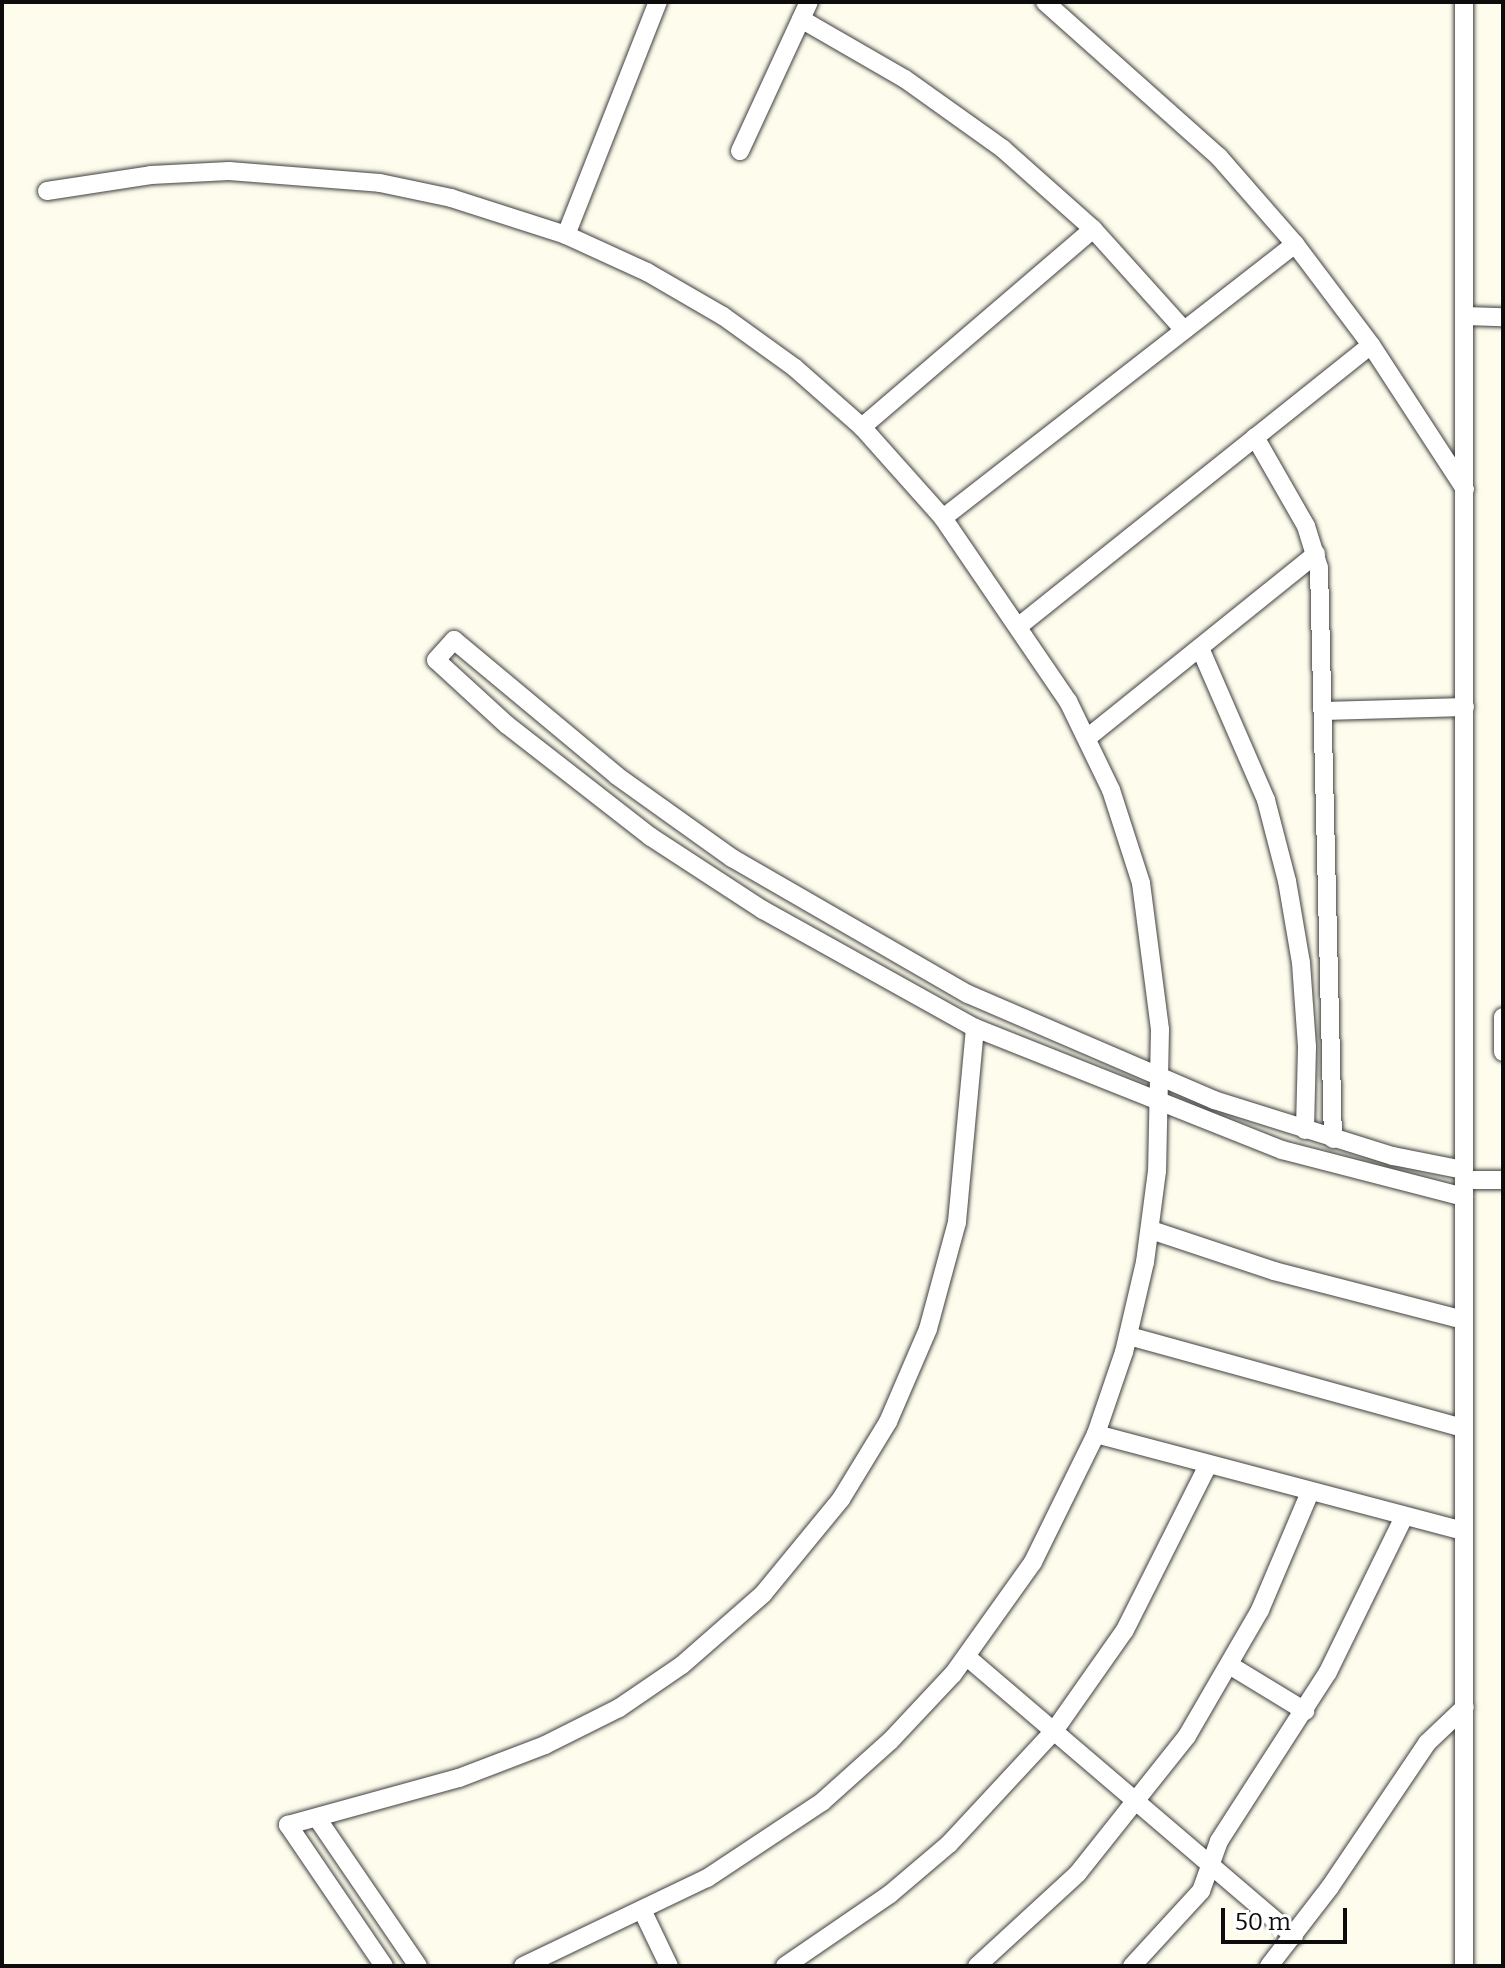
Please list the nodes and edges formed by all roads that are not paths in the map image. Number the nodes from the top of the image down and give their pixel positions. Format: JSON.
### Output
{"nodes":[{"id":1,"x":658,"y":2,"type":"edge"},
{"id":2,"x":1045,"y":2,"type":"edge"},
{"id":3,"x":1464,"y":2,"type":"edge"},
{"id":4,"x":805,"y":10,"type":"edge"},
{"id":5,"x":740,"y":151,"type":"dead end"},
{"id":6,"x":47,"y":191,"type":"dead end"},
{"id":7,"x":1093,"y":229,"type":"junction"},
{"id":8,"x":566,"y":235,"type":"junction"},
{"id":9,"x":1295,"y":244,"type":"junction"},
{"id":10,"x":1465,"y":316,"type":"junction"},
{"id":11,"x":1503,"y":317,"type":"edge"},
{"id":12,"x":1184,"y":330,"type":"junction"},
{"id":13,"x":1371,"y":345,"type":"junction"},
{"id":14,"x":862,"y":427,"type":"junction"},
{"id":15,"x":1255,"y":437,"type":"junction"},
{"id":16,"x":1465,"y":489,"type":"junction"},
{"id":17,"x":943,"y":518,"type":"junction"},
{"id":18,"x":1316,"y":554,"type":"junction"},
{"id":19,"x":1019,"y":626,"type":"junction"},
{"id":20,"x":1200,"y":648,"type":"junction"},
{"id":21,"x":1465,"y":707,"type":"junction"},
{"id":22,"x":1324,"y":711,"type":"junction"},
{"id":23,"x":1087,"y":738,"type":"junction"},
{"id":24,"x":1503,"y":1017,"type":"edge"},
{"id":25,"x":975,"y":1028,"type":"junction"},
{"id":26,"x":1503,"y":1052,"type":"edge"},
{"id":27,"x":1159,"y":1079,"type":"junction"},
{"id":28,"x":1159,"y":1104,"type":"junction"},
{"id":29,"x":1305,"y":1130,"type":"junction"},
{"id":30,"x":1333,"y":1139,"type":"junction"},
{"id":31,"x":1503,"y":1180,"type":"edge"},
{"id":32,"x":1464,"y":1182,"type":"junction"},
{"id":33,"x":1151,"y":1230,"type":"junction"},
{"id":34,"x":1463,"y":1320,"type":"junction"},
{"id":35,"x":1129,"y":1336,"type":"junction"},
{"id":36,"x":1463,"y":1428,"type":"junction"},
{"id":37,"x":1096,"y":1434,"type":"junction"},
{"id":38,"x":1208,"y":1465,"type":"junction"},
{"id":39,"x":1310,"y":1492,"type":"junction"},
{"id":40,"x":1404,"y":1517,"type":"junction"},
{"id":41,"x":1463,"y":1531,"type":"junction"},
{"id":42,"x":967,"y":1657,"type":"junction"},
{"id":43,"x":1231,"y":1666,"type":"junction"},
{"id":44,"x":1465,"y":1707,"type":"junction"},
{"id":45,"x":1305,"y":1711,"type":"junction"},
{"id":46,"x":1054,"y":1731,"type":"junction"},
{"id":47,"x":1139,"y":1802,"type":"junction"},
{"id":48,"x":317,"y":1818,"type":"junction"},
{"id":49,"x":1211,"y":1864,"type":"junction"},
{"id":50,"x":643,"y":1912,"type":"junction"},
{"id":51,"x":1294,"y":1936,"type":"junction"},
{"id":52,"x":547,"y":1962,"type":"edge"},
{"id":53,"x":384,"y":1966,"type":"edge"},
{"id":54,"x":418,"y":1966,"type":"edge"},
{"id":55,"x":523,"y":1966,"type":"edge"},
{"id":56,"x":669,"y":1966,"type":"edge"},
{"id":57,"x":785,"y":1966,"type":"edge"},
{"id":58,"x":977,"y":1966,"type":"edge"},
{"id":59,"x":1132,"y":1966,"type":"edge"},
{"id":60,"x":1269,"y":1966,"type":"edge"},
{"id":61,"x":1464,"y":1966,"type":"edge"}],
"edges":[{"from":1,"to":8,"type":"street"},
{"from":2,"to":9,"type":"street"},
{"from":3,"to":10,"type":"street"},
{"from":4,"to":5,"type":"street"},
{"from":4,"to":7,"type":"street"},
{"from":6,"to":8,"type":"street"},
{"from":7,"to":12,"type":"street"},
{"from":7,"to":14,"type":"street"},
{"from":8,"to":14,"type":"street"},
{"from":9,"to":12,"type":"street"},
{"from":9,"to":13,"type":"street"},
{"from":10,"to":11,"type":"street"},
{"from":10,"to":16,"type":"street"},
{"from":12,"to":17,"type":"street"},
{"from":13,"to":15,"type":"street"},
{"from":13,"to":16,"type":"street"},
{"from":14,"to":17,"type":"street"},
{"from":15,"to":18,"type":"street"},
{"from":15,"to":19,"type":"street"},
{"from":16,"to":21,"type":"street"},
{"from":17,"to":19,"type":"street"},
{"from":18,"to":20,"type":"street"},
{"from":18,"to":22,"type":"street"},
{"from":19,"to":23,"type":"street"},
{"from":20,"to":23,"type":"street"},
{"from":20,"to":29,"type":"street"},
{"from":21,"to":22,"type":"street"},
{"from":21,"to":32,"type":"street"},
{"from":22,"to":30,"type":"street"},
{"from":23,"to":27,"type":"street"},
{"from":24,"to":26,"type":"street"},
{"from":25,"to":27,"type":"street"},
{"from":25,"to":28,"type":"street"},
{"from":25,"to":48,"type":"street"},
{"from":27,"to":28,"type":"street"},
{"from":27,"to":29,"type":"street"},
{"from":28,"to":32,"type":"street"},
{"from":28,"to":33,"type":"street"},
{"from":29,"to":30,"type":"street"},
{"from":30,"to":32,"type":"street"},
{"from":31,"to":32,"type":"street"},
{"from":32,"to":34,"type":"street"},
{"from":33,"to":34,"type":"street"},
{"from":33,"to":35,"type":"street"},
{"from":34,"to":36,"type":"street"},
{"from":35,"to":36,"type":"street"},
{"from":35,"to":37,"type":"street"},
{"from":36,"to":41,"type":"street"},
{"from":37,"to":38,"type":"street"},
{"from":37,"to":42,"type":"street"},
{"from":38,"to":39,"type":"street"},
{"from":38,"to":46,"type":"street"},
{"from":39,"to":40,"type":"street"},
{"from":39,"to":43,"type":"street"},
{"from":40,"to":41,"type":"street"},
{"from":40,"to":45,"type":"street"},
{"from":41,"to":44,"type":"street"},
{"from":42,"to":46,"type":"street"},
{"from":42,"to":50,"type":"street"},
{"from":43,"to":45,"type":"street"},
{"from":43,"to":47,"type":"street"},
{"from":44,"to":51,"type":"street"},
{"from":44,"to":61,"type":"street"},
{"from":45,"to":49,"type":"street"},
{"from":46,"to":47,"type":"street"},
{"from":46,"to":57,"type":"street"},
{"from":47,"to":49,"type":"street"},
{"from":47,"to":58,"type":"street"},
{"from":48,"to":53,"type":"street"},
{"from":48,"to":54,"type":"street"},
{"from":49,"to":51,"type":"street"},
{"from":49,"to":59,"type":"street"},
{"from":50,"to":52,"type":"street"},
{"from":50,"to":56,"type":"street"},
{"from":51,"to":60,"type":"street"},
{"from":52,"to":55,"type":"street"}]}
